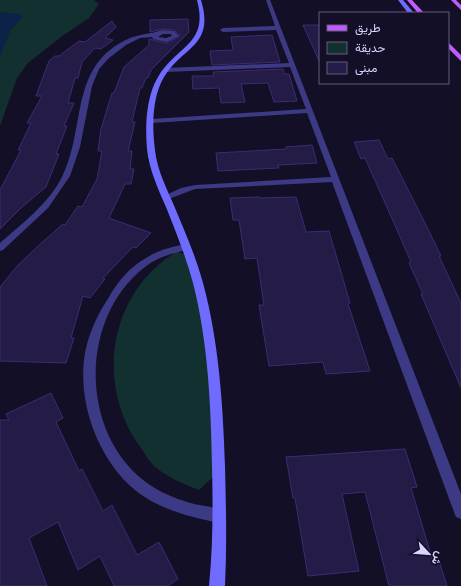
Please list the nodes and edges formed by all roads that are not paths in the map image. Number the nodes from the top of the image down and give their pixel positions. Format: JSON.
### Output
{"nodes":[{"id":1,"x":200,"y":0,"type":"edge"},
{"id":2,"x":268,"y":0,"type":"edge"},
{"id":3,"x":400,"y":0,"type":"edge"},
{"id":4,"x":409,"y":0,"type":"edge"},
{"id":5,"x":453,"y":0,"type":"edge"},
{"id":6,"x":461,"y":8,"type":"edge"},
{"id":7,"x":410,"y":12,"type":"edge"},
{"id":8,"x":420,"y":12,"type":"edge"},
{"id":9,"x":278,"y":28,"type":"junction"},
{"id":10,"x":223,"y":30,"type":"dead end"},
{"id":11,"x":155,"y":35,"type":"dead end"},
{"id":12,"x":449,"y":45,"type":"edge"},
{"id":13,"x":461,"y":59,"type":"edge"},
{"id":14,"x":291,"y":65,"type":"junction"},
{"id":15,"x":166,"y":70,"type":"junction"},
{"id":16,"x":309,"y":111,"type":"junction"},
{"id":17,"x":152,"y":121,"type":"junction"},
{"id":18,"x":334,"y":179,"type":"junction"},
{"id":19,"x":166,"y":197,"type":"junction"},
{"id":20,"x":186,"y":247,"type":"junction"},
{"id":21,"x":0,"y":248,"type":"edge"},
{"id":22,"x":461,"y":512,"type":"edge"},
{"id":23,"x":219,"y":516,"type":"junction"},
{"id":24,"x":217,"y":586,"type":"edge"}],
"edges":[{"from":1,"to":15,"type":"street"},
{"from":2,"to":9,"type":"street"},
{"from":3,"to":7,"type":"street"},
{"from":4,"to":8,"type":"main road"},
{"from":5,"to":6,"type":"main road"},
{"from":9,"to":10,"type":"street"},
{"from":9,"to":14,"type":"street"},
{"from":11,"to":21,"type":"street"},
{"from":12,"to":13,"type":"main road"},
{"from":14,"to":15,"type":"street"},
{"from":14,"to":16,"type":"street"},
{"from":15,"to":17,"type":"street"},
{"from":16,"to":17,"type":"street"},
{"from":16,"to":18,"type":"street"},
{"from":17,"to":19,"type":"street"},
{"from":18,"to":19,"type":"street"},
{"from":18,"to":22,"type":"street"},
{"from":19,"to":20,"type":"street"},
{"from":20,"to":23,"type":"street"},
{"from":20,"to":23,"type":"street"},
{"from":23,"to":24,"type":"street"}]}
